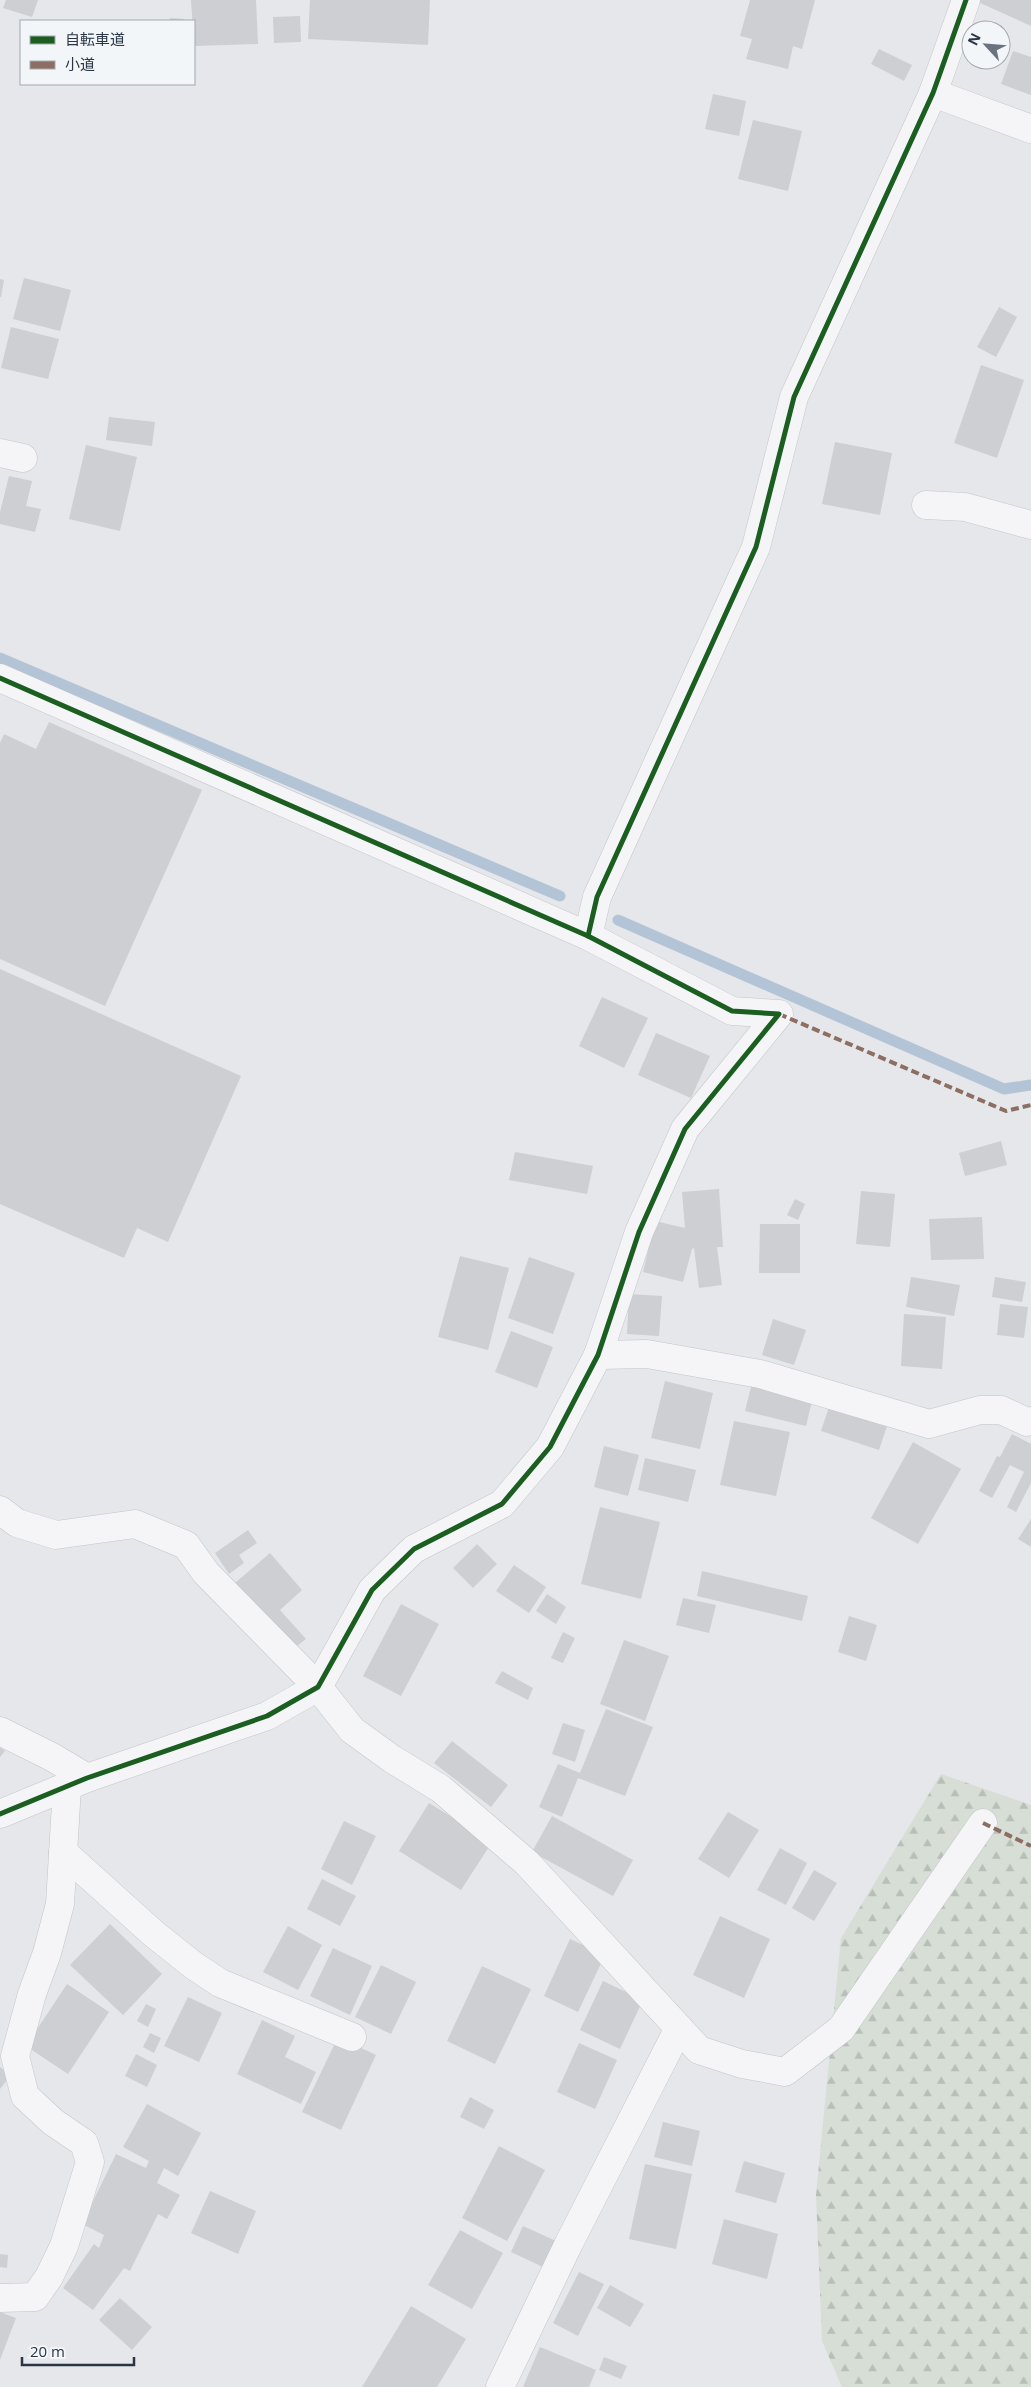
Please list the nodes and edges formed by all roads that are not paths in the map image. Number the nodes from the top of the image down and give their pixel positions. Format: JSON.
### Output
{"nodes":[{"id":1,"x":966,"y":0,"type":"edge"},
{"id":2,"x":933,"y":93,"type":"junction"},
{"id":3,"x":1031,"y":129,"type":"edge"},
{"id":4,"x":926,"y":505,"type":"dead end"},
{"id":5,"x":1031,"y":525,"type":"edge"},
{"id":6,"x":2,"y":686,"type":"edge"},
{"id":7,"x":588,"y":936,"type":"junction"},
{"id":8,"x":598,"y":1355,"type":"junction"},
{"id":9,"x":1031,"y":1421,"type":"edge"},
{"id":10,"x":0,"y":1510,"type":"edge"},
{"id":11,"x":318,"y":1687,"type":"junction"},
{"id":12,"x":0,"y":1731,"type":"edge"},
{"id":13,"x":77,"y":1783,"type":"junction"},
{"id":14,"x":0,"y":1814,"type":"edge"},
{"id":15,"x":983,"y":1823,"type":"dead end"},
{"id":16,"x":63,"y":1852,"type":"junction"},
{"id":17,"x":679,"y":2028,"type":"junction"},
{"id":18,"x":352,"y":2037,"type":"dead end"},
{"id":19,"x":0,"y":2298,"type":"edge"},
{"id":20,"x":500,"y":2387,"type":"edge"}],
"edges":[{"from":1,"to":2,"type":"street"},
{"from":2,"to":3,"type":"street"},
{"from":2,"to":7,"type":"street"},
{"from":4,"to":5,"type":"street"},
{"from":6,"to":7,"type":"street"},
{"from":7,"to":8,"type":"street"},
{"from":8,"to":9,"type":"street"},
{"from":8,"to":11,"type":"street"},
{"from":10,"to":11,"type":"street"},
{"from":11,"to":13,"type":"street"},
{"from":11,"to":17,"type":"street"},
{"from":12,"to":13,"type":"street"},
{"from":13,"to":14,"type":"street"},
{"from":13,"to":16,"type":"street"},
{"from":15,"to":17,"type":"street"},
{"from":16,"to":18,"type":"street"},
{"from":16,"to":19,"type":"street"},
{"from":17,"to":20,"type":"street"}]}
